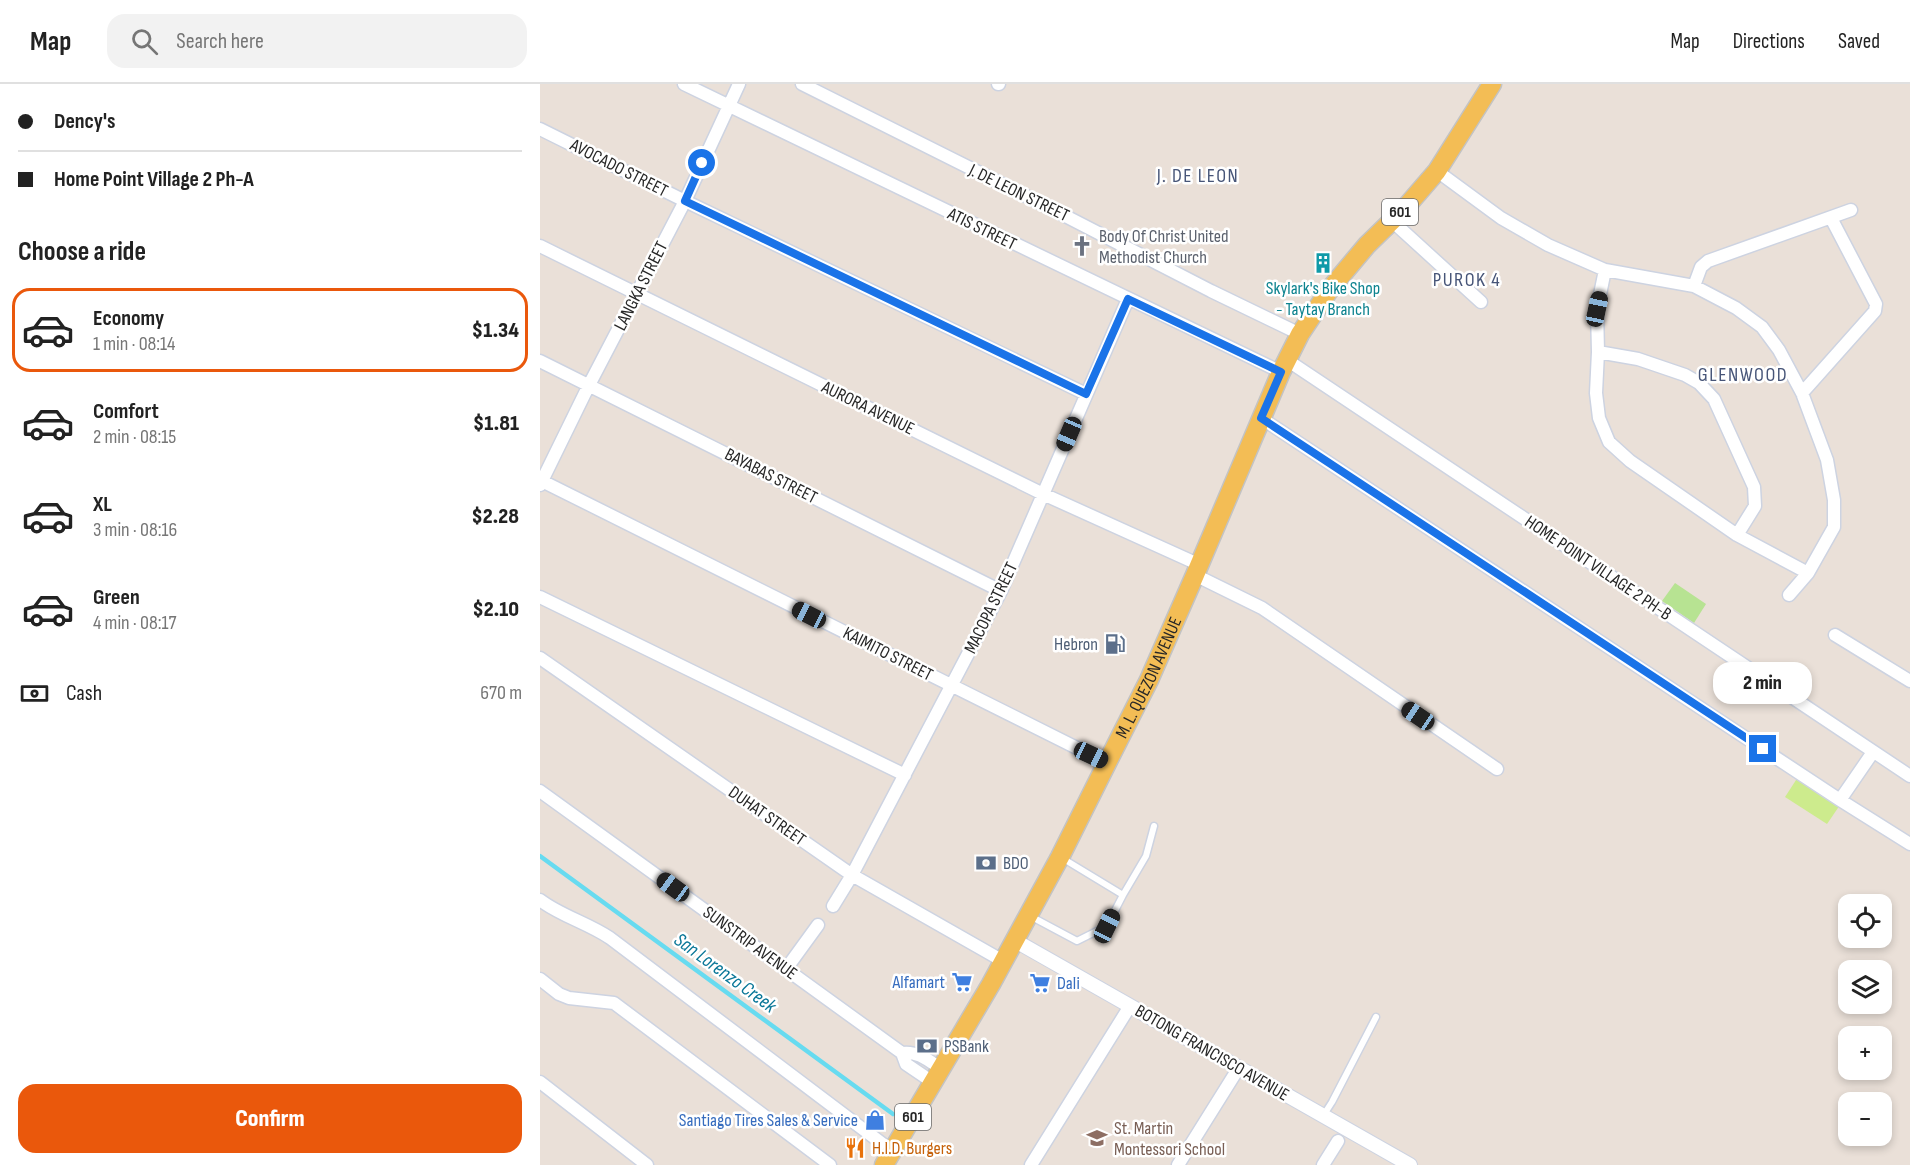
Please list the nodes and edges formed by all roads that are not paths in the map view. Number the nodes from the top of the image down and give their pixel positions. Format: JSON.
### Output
{"nodes":[{"id":1,"x":684,"y":84,"type":"edge"},
{"id":2,"x":739,"y":84,"type":"edge"},
{"id":3,"x":802,"y":84,"type":"edge"},
{"id":4,"x":1492,"y":84,"type":"edge"},
{"id":5,"x":728,"y":106,"type":"junction"},
{"id":6,"x":540,"y":129,"type":"edge"},
{"id":7,"x":1437,"y":171,"type":"junction"},
{"id":8,"x":685,"y":201,"type":"junction"},
{"id":9,"x":1851,"y":210,"type":"dead end"},
{"id":10,"x":1832,"y":218,"type":"junction"},
{"id":11,"x":1392,"y":221,"type":"junction"},
{"id":12,"x":540,"y":246,"type":"edge"},
{"id":13,"x":1605,"y":270,"type":"junction"},
{"id":14,"x":1694,"y":286,"type":"junction"},
{"id":15,"x":638,"y":294,"type":"junction"},
{"id":16,"x":1128,"y":299,"type":"junction"},
{"id":17,"x":1481,"y":302,"type":"dead end"},
{"id":18,"x":1300,"y":334,"type":"junction"},
{"id":19,"x":1598,"y":352,"type":"junction"},
{"id":20,"x":540,"y":362,"type":"edge"},
{"id":21,"x":1284,"y":366,"type":"junction"},
{"id":22,"x":588,"y":387,"type":"junction"},
{"id":23,"x":1802,"y":393,"type":"junction"},
{"id":24,"x":1086,"y":394,"type":"junction"},
{"id":25,"x":1261,"y":418,"type":"junction"},
{"id":26,"x":541,"y":482,"type":"edge"},
{"id":27,"x":1043,"y":494,"type":"junction"},
{"id":28,"x":1737,"y":535,"type":"junction"},
{"id":29,"x":1197,"y":570,"type":"junction"},
{"id":30,"x":1808,"y":573,"type":"junction"},
{"id":31,"x":1001,"y":591,"type":"junction"},
{"id":32,"x":1789,"y":595,"type":"dead end"},
{"id":33,"x":540,"y":597,"type":"edge"},
{"id":34,"x":1835,"y":635,"type":"dead end"},
{"id":35,"x":540,"y":658,"type":"edge"},
{"id":36,"x":1910,"y":681,"type":"edge"},
{"id":37,"x":952,"y":687,"type":"junction"},
{"id":38,"x":1873,"y":752,"type":"junction"},
{"id":39,"x":1107,"y":763,"type":"junction"},
{"id":40,"x":1497,"y":769,"type":"dead end"},
{"id":41,"x":905,"y":775,"type":"junction"},
{"id":42,"x":1910,"y":776,"type":"edge"},
{"id":43,"x":540,"y":791,"type":"edge"},
{"id":44,"x":1840,"y":800,"type":"junction"},
{"id":45,"x":1154,"y":826,"type":"dead end"},
{"id":46,"x":1910,"y":844,"type":"edge"},
{"id":47,"x":1060,"y":857,"type":"junction"},
{"id":48,"x":852,"y":875,"type":"junction"},
{"id":49,"x":1123,"y":895,"type":"junction"},
{"id":50,"x":540,"y":900,"type":"edge"},
{"id":51,"x":833,"y":906,"type":"dead end"},
{"id":52,"x":1028,"y":915,"type":"junction"},
{"id":53,"x":818,"y":925,"type":"dead end"},
{"id":54,"x":1014,"y":940,"type":"junction"},
{"id":55,"x":1003,"y":961,"type":"junction"},
{"id":56,"x":786,"y":969,"type":"junction"},
{"id":57,"x":540,"y":979,"type":"edge"},
{"id":58,"x":1130,"y":1006,"type":"junction"},
{"id":59,"x":1376,"y":1017,"type":"dead end"},
{"id":60,"x":1238,"y":1069,"type":"junction"},
{"id":61,"x":938,"y":1076,"type":"junction"},
{"id":62,"x":540,"y":1082,"type":"edge"},
{"id":63,"x":1323,"y":1116,"type":"junction"},
{"id":64,"x":1338,"y":1141,"type":"dead end"},
{"id":65,"x":888,"y":1158,"type":"edge"},
{"id":66,"x":647,"y":1165,"type":"edge"},
{"id":67,"x":830,"y":1165,"type":"edge"},
{"id":68,"x":1031,"y":1165,"type":"edge"},
{"id":69,"x":1178,"y":1165,"type":"edge"},
{"id":70,"x":1323,"y":1165,"type":"edge"},
{"id":71,"x":1410,"y":1165,"type":"edge"}],
"edges":[{"from":1,"to":5,"type":"street","name":"ATIS STREET"},
{"from":2,"to":5,"type":"street","name":"LANGKA STREET"},
{"from":3,"to":18,"type":"street","name":"J. DE LEON STREET"},
{"from":4,"to":7,"type":"main road","number":"601"},
{"from":5,"to":8,"type":"street","name":"LANGKA STREET"},
{"from":5,"to":16,"type":"street","name":"ATIS STREET"},
{"from":6,"to":8,"type":"street","name":"AVOCADO STREET"},
{"from":7,"to":11,"type":"main road","number":"601"},
{"from":7,"to":13,"type":"street"},
{"from":8,"to":15,"type":"street","name":"LANGKA STREET"},
{"from":8,"to":24,"type":"street","name":"AVOCADO STREET"},
{"from":9,"to":10,"type":"street"},
{"from":10,"to":14,"type":"street"},
{"from":10,"to":23,"type":"street"},
{"from":11,"to":17,"type":"street"},
{"from":11,"to":18,"type":"main road","number":"601"},
{"from":12,"to":15,"type":"street","name":"AURORA AVENUE"},
{"from":13,"to":14,"type":"street"},
{"from":13,"to":19,"type":"street"},
{"from":14,"to":23,"type":"street"},
{"from":15,"to":22,"type":"street","name":"LANGKA STREET"},
{"from":15,"to":27,"type":"street","name":"AURORA AVENUE"},
{"from":16,"to":21,"type":"street","name":"ATIS STREET"},
{"from":16,"to":24,"type":"street","name":"MACOPA STREET"},
{"from":18,"to":21,"type":"main road","name":"M. L. QUEZON AVENUE","number":"601"},
{"from":19,"to":28,"type":"street"},
{"from":19,"to":28,"type":"street"},
{"from":20,"to":22,"type":"street","name":"BAYABAS STREET"},
{"from":21,"to":25,"type":"main road","name":"M. L. QUEZON AVENUE","number":"601"},
{"from":21,"to":38,"type":"street","name":"HOME POINT VILLAGE 2 PH-B"},
{"from":22,"to":26,"type":"street","name":"LANGKA STREET"},
{"from":22,"to":31,"type":"street","name":"BAYABAS STREET"},
{"from":23,"to":30,"type":"street"},
{"from":24,"to":27,"type":"street","name":"MACOPA STREET"},
{"from":25,"to":29,"type":"main road","name":"M. L. QUEZON AVENUE","number":"601"},
{"from":25,"to":44,"type":"street"},
{"from":26,"to":37,"type":"street","name":"KAIMITO STREET"},
{"from":27,"to":29,"type":"street","name":"AURORA AVENUE"},
{"from":27,"to":31,"type":"street","name":"MACOPA STREET"},
{"from":28,"to":30,"type":"street"},
{"from":29,"to":39,"type":"main road","name":"M. L. QUEZON AVENUE","number":"601"},
{"from":29,"to":40,"type":"street","name":"AURORA AVENUE"},
{"from":30,"to":32,"type":"street"},
{"from":31,"to":37,"type":"street","name":"MACOPA STREET"},
{"from":33,"to":41,"type":"street"},
{"from":34,"to":36,"type":"street"},
{"from":35,"to":48,"type":"street","name":"DUHAT STREET"},
{"from":37,"to":39,"type":"street","name":"KAIMITO STREET"},
{"from":37,"to":41,"type":"street","name":"MACOPA STREET"},
{"from":38,"to":42,"type":"street","name":"HOME POINT VILLAGE 2 PH-B"},
{"from":38,"to":44,"type":"street"},
{"from":39,"to":47,"type":"main road","name":"M. L. QUEZON AVENUE","number":"601"},
{"from":41,"to":48,"type":"street","name":"MACOPA STREET"},
{"from":43,"to":56,"type":"street","name":"SUNSTRIP AVENUE"},
{"from":44,"to":46,"type":"street"},
{"from":45,"to":49,"type":"lane"},
{"from":47,"to":49,"type":"lane"},
{"from":47,"to":52,"type":"main road","name":"M. L. QUEZON AVENUE","number":"601"},
{"from":48,"to":51,"type":"street","name":"MACOPA STREET"},
{"from":48,"to":55,"type":"street","name":"DUHAT STREET"},
{"from":49,"to":52,"type":"lane"},
{"from":50,"to":65,"type":"street"},
{"from":52,"to":54,"type":"main road","name":"M. L. QUEZON AVENUE","number":"601"},
{"from":53,"to":56,"type":"street"},
{"from":54,"to":55,"type":"main road","name":"M. L. QUEZON AVENUE","number":"601"},
{"from":54,"to":58,"type":"street","name":"BOTONG FRANCISCO AVENUE"},
{"from":55,"to":61,"type":"main road","name":"M. L. QUEZON AVENUE","number":"601"},
{"from":56,"to":61,"type":"street","name":"SUNSTRIP AVENUE"},
{"from":57,"to":67,"type":"street"},
{"from":58,"to":60,"type":"street","name":"BOTONG FRANCISCO AVENUE"},
{"from":58,"to":68,"type":"street"},
{"from":59,"to":63,"type":"lane"},
{"from":60,"to":63,"type":"street","name":"BOTONG FRANCISCO AVENUE"},
{"from":60,"to":69,"type":"street"},
{"from":61,"to":65,"type":"main road","name":"M. L. QUEZON AVENUE","number":"601"},
{"from":62,"to":66,"type":"street"},
{"from":63,"to":71,"type":"street","name":"BOTONG FRANCISCO AVENUE"},
{"from":64,"to":70,"type":"street"}]}
